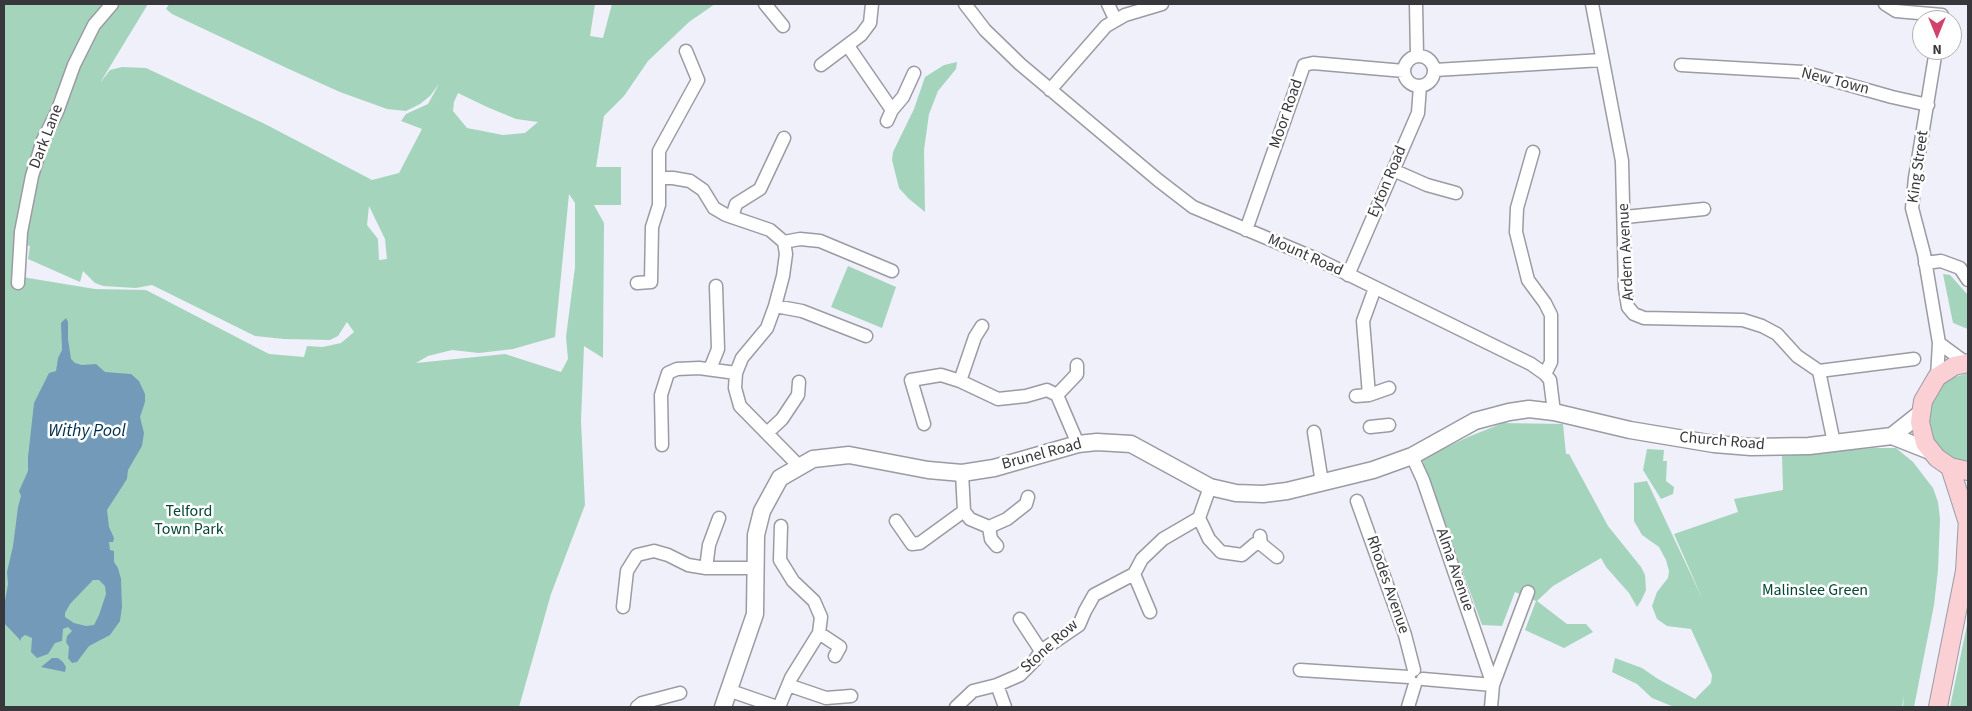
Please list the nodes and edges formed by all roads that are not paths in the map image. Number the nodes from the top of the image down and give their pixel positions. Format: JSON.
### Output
{"nodes":[{"id":1,"x":112,"y":4,"type":"edge"},
{"id":2,"x":765,"y":4,"type":"edge"},
{"id":3,"x":872,"y":4,"type":"edge"},
{"id":4,"x":965,"y":4,"type":"edge"},
{"id":5,"x":1108,"y":4,"type":"edge"},
{"id":6,"x":1162,"y":4,"type":"edge"},
{"id":7,"x":1416,"y":4,"type":"edge"},
{"id":8,"x":1592,"y":4,"type":"edge"},
{"id":9,"x":1885,"y":4,"type":"edge"},
{"id":10,"x":1912,"y":12,"type":"edge"},
{"id":11,"x":1116,"y":20,"type":"junction"},
{"id":12,"x":783,"y":26,"type":"dead end"},
{"id":13,"x":848,"y":46,"type":"junction"},
{"id":14,"x":686,"y":52,"type":"dead end"},
{"id":15,"x":1417,"y":55,"type":"junction"},
{"id":16,"x":1602,"y":60,"type":"junction"},
{"id":17,"x":1935,"y":60,"type":"edge"},
{"id":18,"x":821,"y":65,"type":"dead end"},
{"id":19,"x":1681,"y":65,"type":"dead end"},
{"id":20,"x":1435,"y":70,"type":"junction"},
{"id":21,"x":1404,"y":71,"type":"junction"},
{"id":22,"x":914,"y":73,"type":"dead end"},
{"id":23,"x":1420,"y":86,"type":"junction"},
{"id":24,"x":1050,"y":90,"type":"junction"},
{"id":25,"x":1928,"y":105,"type":"junction"},
{"id":26,"x":784,"y":138,"type":"dead end"},
{"id":27,"x":1533,"y":152,"type":"dead end"},
{"id":28,"x":1393,"y":170,"type":"junction"},
{"id":29,"x":659,"y":178,"type":"junction"},
{"id":30,"x":1456,"y":193,"type":"dead end"},
{"id":31,"x":1704,"y":210,"type":"dead end"},
{"id":32,"x":732,"y":217,"type":"junction"},
{"id":33,"x":1624,"y":217,"type":"junction"},
{"id":34,"x":1246,"y":230,"type":"junction"},
{"id":35,"x":784,"y":242,"type":"junction"},
{"id":36,"x":1925,"y":263,"type":"junction"},
{"id":37,"x":892,"y":271,"type":"dead end"},
{"id":38,"x":1348,"y":275,"type":"junction"},
{"id":39,"x":1968,"y":280,"type":"edge"},
{"id":40,"x":637,"y":282,"type":"dead end"},
{"id":41,"x":18,"y":283,"type":"dead end"},
{"id":42,"x":716,"y":286,"type":"dead end"},
{"id":43,"x":1375,"y":288,"type":"junction"},
{"id":44,"x":775,"y":306,"type":"junction"},
{"id":45,"x":982,"y":326,"type":"dead end"},
{"id":46,"x":866,"y":336,"type":"dead end"},
{"id":47,"x":1938,"y":343,"type":"junction"},
{"id":48,"x":1914,"y":358,"type":"dead end"},
{"id":49,"x":1967,"y":363,"type":"edge"},
{"id":50,"x":1078,"y":365,"type":"dead end"},
{"id":51,"x":710,"y":369,"type":"junction"},
{"id":52,"x":1819,"y":371,"type":"junction"},
{"id":53,"x":736,"y":373,"type":"junction"},
{"id":54,"x":1545,"y":374,"type":"junction"},
{"id":55,"x":1937,"y":377,"type":"junction"},
{"id":56,"x":960,"y":381,"type":"junction"},
{"id":57,"x":799,"y":382,"type":"dead end"},
{"id":58,"x":1389,"y":388,"type":"dead end"},
{"id":59,"x":1058,"y":395,"type":"junction"},
{"id":60,"x":1369,"y":395,"type":"junction"},
{"id":61,"x":1356,"y":396,"type":"dead end"},
{"id":62,"x":1554,"y":412,"type":"junction"},
{"id":63,"x":1921,"y":413,"type":"junction"},
{"id":64,"x":924,"y":424,"type":"dead end"},
{"id":65,"x":1388,"y":425,"type":"dead end"},
{"id":66,"x":1370,"y":426,"type":"dead end"},
{"id":67,"x":1314,"y":432,"type":"dead end"},
{"id":68,"x":767,"y":433,"type":"junction"},
{"id":69,"x":1892,"y":436,"type":"junction"},
{"id":70,"x":1834,"y":443,"type":"junction"},
{"id":71,"x":1078,"y":444,"type":"junction"},
{"id":72,"x":662,"y":445,"type":"dead end"},
{"id":73,"x":1930,"y":451,"type":"junction"},
{"id":74,"x":1412,"y":456,"type":"junction"},
{"id":75,"x":800,"y":466,"type":"junction"},
{"id":76,"x":1950,"y":467,"type":"junction"},
{"id":77,"x":1968,"y":471,"type":"edge"},
{"id":78,"x":962,"y":472,"type":"junction"},
{"id":79,"x":1322,"y":483,"type":"junction"},
{"id":80,"x":1210,"y":487,"type":"junction"},
{"id":81,"x":1028,"y":497,"type":"dead end"},
{"id":82,"x":1357,"y":501,"type":"dead end"},
{"id":83,"x":964,"y":511,"type":"junction"},
{"id":84,"x":719,"y":518,"type":"dead end"},
{"id":85,"x":1199,"y":518,"type":"junction"},
{"id":86,"x":1968,"y":519,"type":"edge"},
{"id":87,"x":896,"y":521,"type":"dead end"},
{"id":88,"x":782,"y":526,"type":"dead end"},
{"id":89,"x":989,"y":527,"type":"junction"},
{"id":90,"x":997,"y":546,"type":"dead end"},
{"id":91,"x":1277,"y":558,"type":"dead end"},
{"id":92,"x":706,"y":568,"type":"junction"},
{"id":93,"x":756,"y":568,"type":"junction"},
{"id":94,"x":1134,"y":574,"type":"junction"},
{"id":95,"x":1528,"y":592,"type":"dead end"},
{"id":96,"x":623,"y":607,"type":"dead end"},
{"id":97,"x":1150,"y":612,"type":"dead end"},
{"id":98,"x":1020,"y":619,"type":"dead end"},
{"id":99,"x":820,"y":633,"type":"junction"},
{"id":100,"x":1042,"y":651,"type":"junction"},
{"id":101,"x":835,"y":656,"type":"dead end"},
{"id":102,"x":1300,"y":670,"type":"dead end"},
{"id":103,"x":1415,"y":678,"type":"junction"},
{"id":104,"x":998,"y":685,"type":"junction"},
{"id":105,"x":1493,"y":685,"type":"junction"},
{"id":106,"x":788,"y":686,"type":"junction"},
{"id":107,"x":728,"y":690,"type":"junction"},
{"id":108,"x":680,"y":693,"type":"dead end"},
{"id":109,"x":852,"y":696,"type":"dead end"},
{"id":110,"x":637,"y":707,"type":"edge"},
{"id":111,"x":723,"y":707,"type":"edge"},
{"id":112,"x":778,"y":707,"type":"edge"},
{"id":113,"x":956,"y":707,"type":"edge"},
{"id":114,"x":1005,"y":707,"type":"edge"},
{"id":115,"x":1408,"y":707,"type":"edge"},
{"id":116,"x":1491,"y":707,"type":"edge"},
{"id":117,"x":1938,"y":707,"type":"edge"}],
"edges":[{"from":1,"to":41,"type":"street","name":"Dark Lane"},
{"from":2,"to":12,"type":"street"},
{"from":3,"to":13,"type":"street"},
{"from":4,"to":24,"type":"street","name":"Mount Road"},
{"from":5,"to":11,"type":"street"},
{"from":6,"to":11,"type":"street"},
{"from":7,"to":15,"type":"street"},
{"from":8,"to":16,"type":"street","name":"Ardern Avenue"},
{"from":9,"to":10,"type":"street"},
{"from":11,"to":24,"type":"street"},
{"from":13,"to":18,"type":"street"},
{"from":13,"to":22,"type":"street"},
{"from":14,"to":29,"type":"street"},
{"from":15,"to":20,"type":"street"},
{"from":15,"to":21,"type":"street"},
{"from":16,"to":20,"type":"street"},
{"from":16,"to":33,"type":"street","name":"Ardern Avenue"},
{"from":17,"to":25,"type":"street","name":"King Street"},
{"from":19,"to":25,"type":"street","name":"New Town"},
{"from":20,"to":23,"type":"street"},
{"from":21,"to":23,"type":"street"},
{"from":21,"to":34,"type":"street","name":"Moor Road"},
{"from":23,"to":28,"type":"street","name":"Eyton Road"},
{"from":24,"to":34,"type":"street","name":"Mount Road"},
{"from":25,"to":36,"type":"street","name":"King Street"},
{"from":26,"to":32,"type":"street"},
{"from":27,"to":54,"type":"street"},
{"from":28,"to":30,"type":"street"},
{"from":28,"to":38,"type":"street","name":"Eyton Road"},
{"from":29,"to":32,"type":"street"},
{"from":29,"to":40,"type":"street"},
{"from":31,"to":33,"type":"street"},
{"from":32,"to":35,"type":"street"},
{"from":33,"to":52,"type":"street","name":"Ardern Avenue"},
{"from":34,"to":38,"type":"street","name":"Mount Road"},
{"from":35,"to":37,"type":"street"},
{"from":35,"to":44,"type":"street"},
{"from":36,"to":39,"type":"street"},
{"from":36,"to":47,"type":"street","name":"King Street"},
{"from":38,"to":43,"type":"street","name":"Mount Road"},
{"from":42,"to":51,"type":"street"},
{"from":43,"to":54,"type":"street","name":"Mount Road"},
{"from":43,"to":60,"type":"street"},
{"from":44,"to":46,"type":"street"},
{"from":44,"to":53,"type":"street"},
{"from":45,"to":56,"type":"street"},
{"from":47,"to":49,"type":"street"},
{"from":47,"to":55,"type":"street","name":"King Street"},
{"from":48,"to":52,"type":"street"},
{"from":49,"to":55,"type":"main road"},
{"from":50,"to":59,"type":"street"},
{"from":51,"to":53,"type":"street"},
{"from":51,"to":72,"type":"street"},
{"from":52,"to":70,"type":"street"},
{"from":53,"to":68,"type":"street"},
{"from":54,"to":62,"type":"street"},
{"from":55,"to":63,"type":"main road"},
{"from":56,"to":59,"type":"street"},
{"from":56,"to":64,"type":"street"},
{"from":57,"to":68,"type":"street"},
{"from":58,"to":60,"type":"street"},
{"from":59,"to":71,"type":"street"},
{"from":60,"to":61,"type":"street"},
{"from":62,"to":70,"type":"street","name":"Church Road"},
{"from":62,"to":74,"type":"street","name":"Brunel Road"},
{"from":63,"to":69,"type":"street"},
{"from":63,"to":73,"type":"main road"},
{"from":65,"to":66,"type":"street"},
{"from":67,"to":79,"type":"street"},
{"from":68,"to":75,"type":"street"},
{"from":69,"to":70,"type":"street","name":"Church Road"},
{"from":69,"to":73,"type":"street","name":"Church Road"},
{"from":71,"to":78,"type":"street","name":"Brunel Road"},
{"from":71,"to":80,"type":"street","name":"Brunel Road"},
{"from":73,"to":76,"type":"main road"},
{"from":74,"to":79,"type":"street","name":"Brunel Road"},
{"from":74,"to":105,"type":"street","name":"Alma Avenue"},
{"from":75,"to":78,"type":"street","name":"Brunel Road"},
{"from":75,"to":93,"type":"street","name":"Brunel Road"},
{"from":76,"to":77,"type":"main road"},
{"from":76,"to":86,"type":"main road"},
{"from":78,"to":83,"type":"street"},
{"from":79,"to":80,"type":"street","name":"Brunel Road"},
{"from":80,"to":85,"type":"street"},
{"from":81,"to":89,"type":"street"},
{"from":82,"to":103,"type":"street","name":"Rhodes Avenue"},
{"from":83,"to":87,"type":"street"},
{"from":83,"to":89,"type":"street"},
{"from":84,"to":92,"type":"street"},
{"from":85,"to":91,"type":"street"},
{"from":85,"to":94,"type":"street","name":"Stone Row"},
{"from":86,"to":117,"type":"main road"},
{"from":88,"to":99,"type":"street"},
{"from":89,"to":90,"type":"street"},
{"from":92,"to":93,"type":"street"},
{"from":92,"to":96,"type":"street"},
{"from":93,"to":107,"type":"street","name":"Brunel Road"},
{"from":94,"to":97,"type":"street"},
{"from":94,"to":100,"type":"street","name":"Stone Row"},
{"from":95,"to":105,"type":"street","name":"Alma Avenue"},
{"from":98,"to":100,"type":"street"},
{"from":99,"to":101,"type":"street"},
{"from":99,"to":106,"type":"street"},
{"from":100,"to":104,"type":"street","name":"Stone Row"},
{"from":102,"to":103,"type":"street"},
{"from":103,"to":105,"type":"street"},
{"from":103,"to":115,"type":"street"},
{"from":104,"to":113,"type":"street","name":"Stone Row"},
{"from":104,"to":114,"type":"street"},
{"from":105,"to":116,"type":"street","name":"Alma Avenue"},
{"from":106,"to":109,"type":"street"},
{"from":106,"to":112,"type":"street"},
{"from":107,"to":111,"type":"street","name":"Brunel Road"},
{"from":107,"to":112,"type":"street"},
{"from":108,"to":110,"type":"street"}]}
